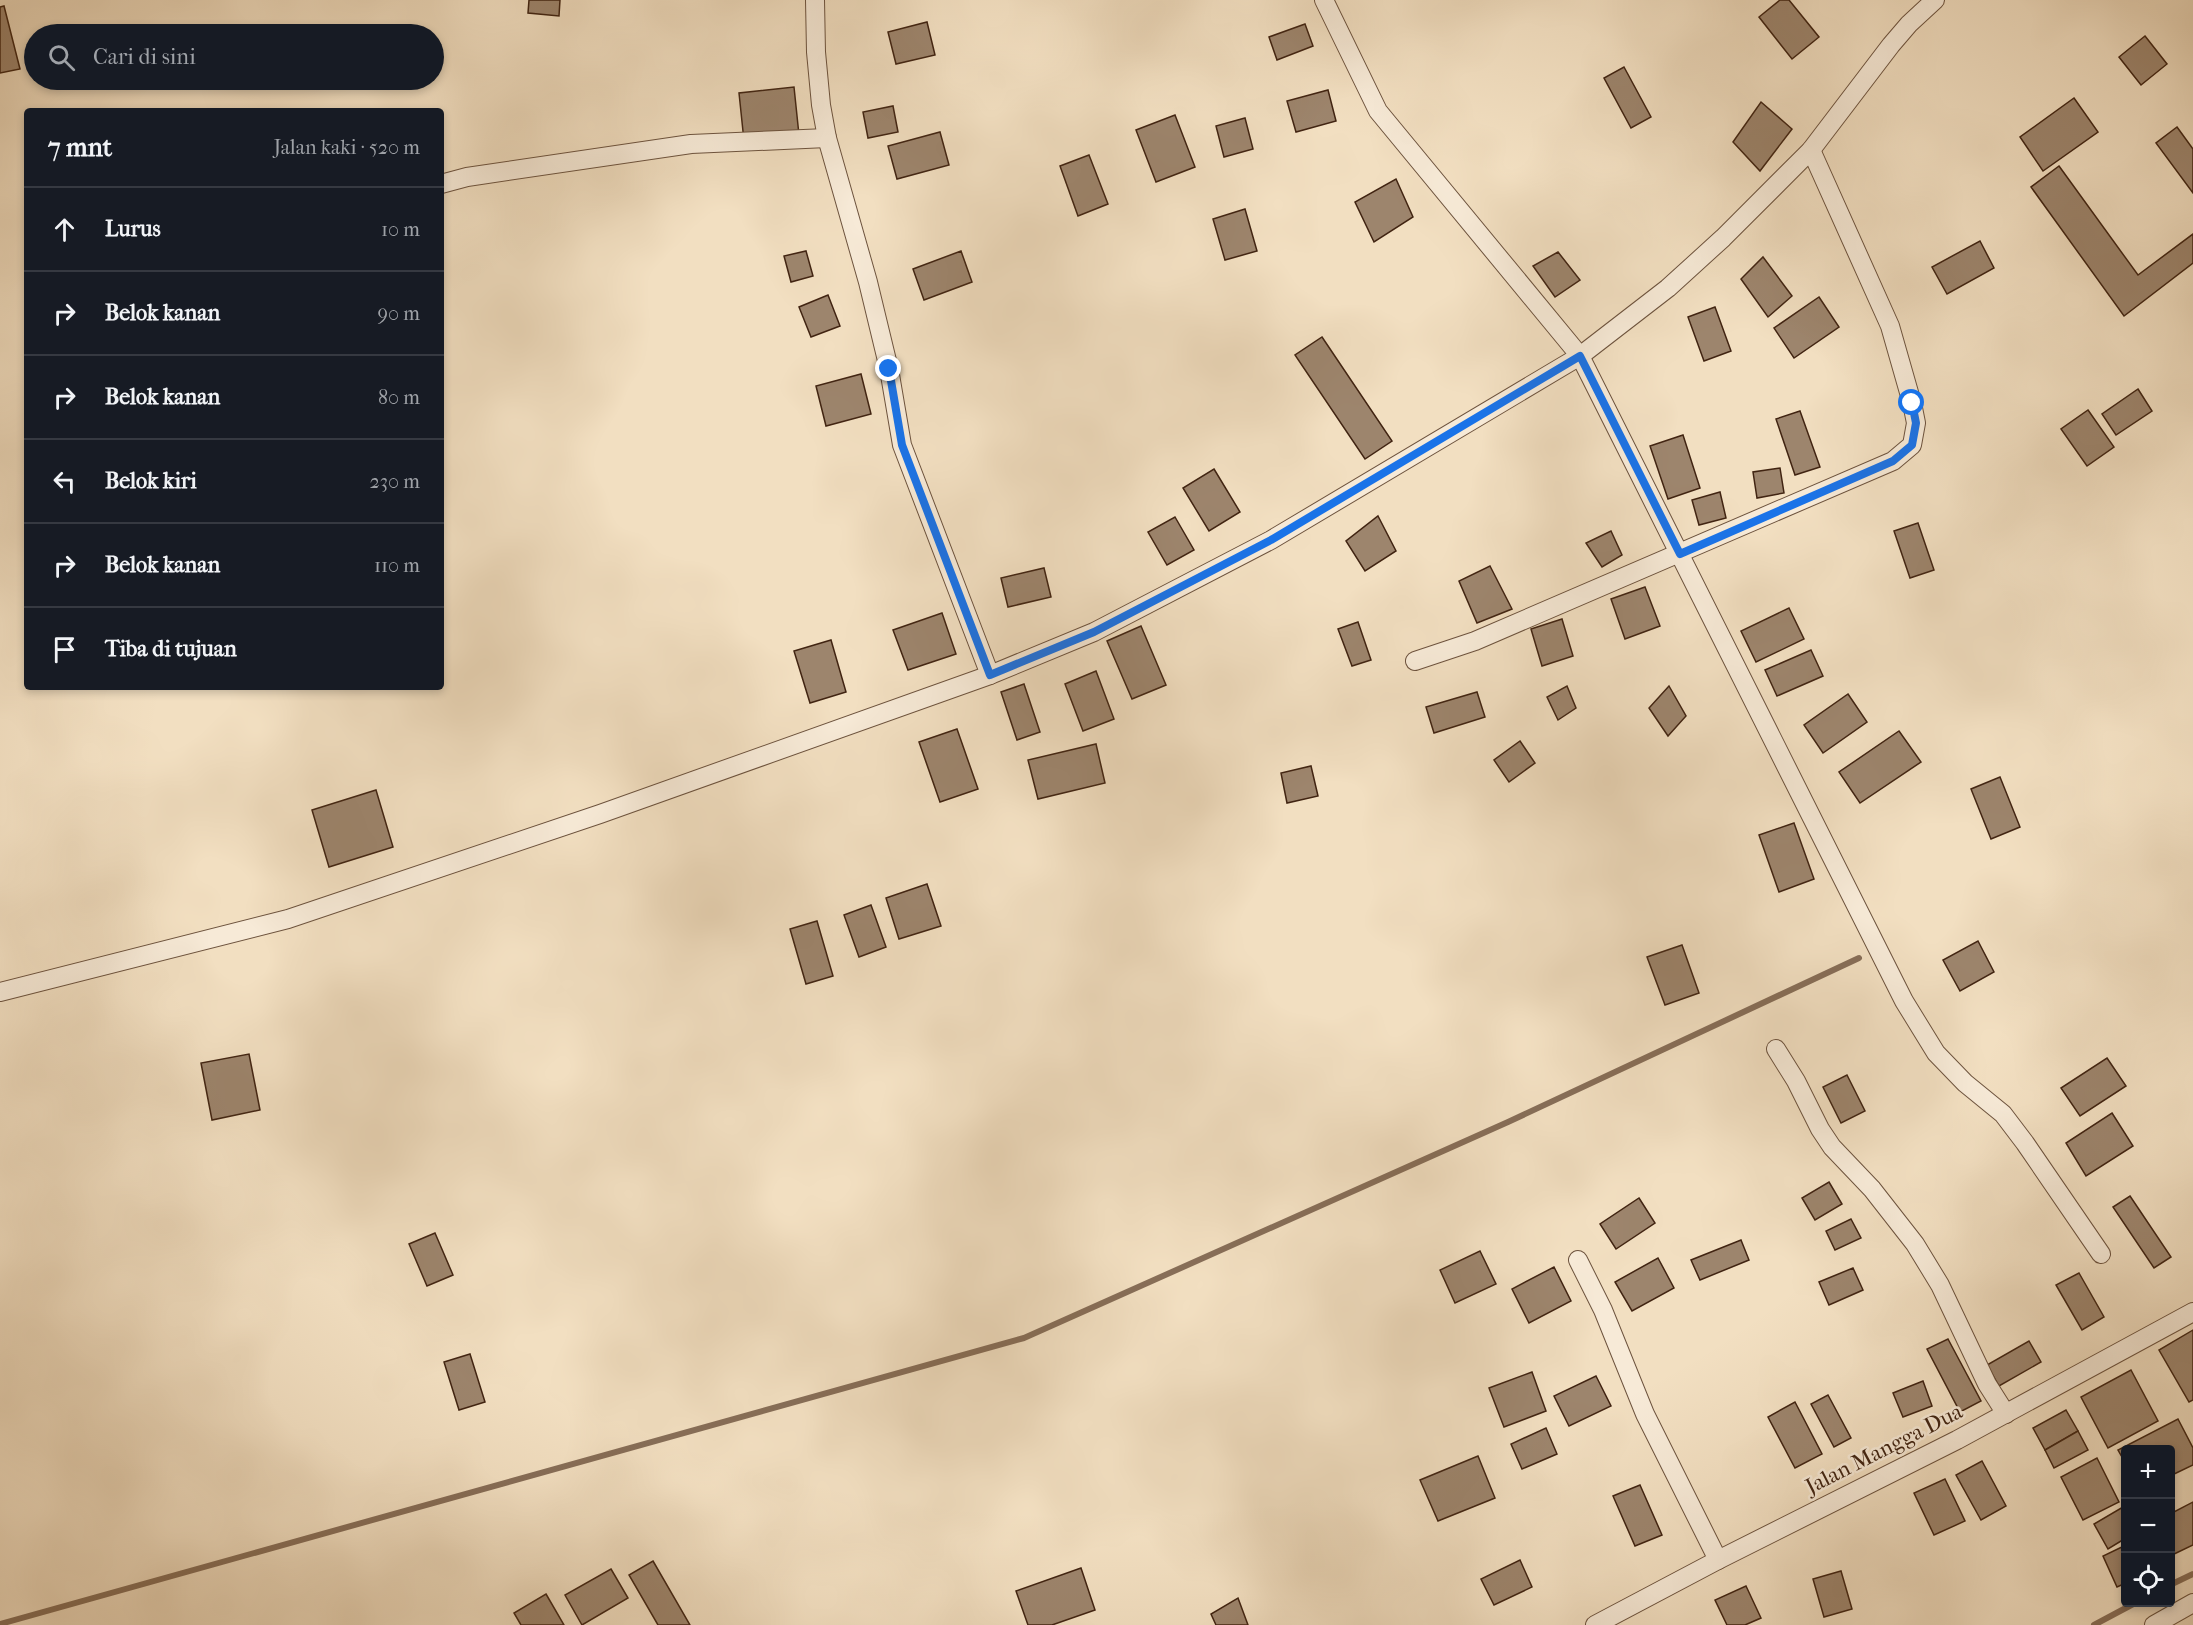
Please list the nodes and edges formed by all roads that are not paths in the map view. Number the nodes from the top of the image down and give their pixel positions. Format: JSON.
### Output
{"nodes":[{"id":1,"x":815,"y":0,"type":"edge"},
{"id":2,"x":1324,"y":0,"type":"edge"},
{"id":3,"x":1935,"y":0,"type":"edge"},
{"id":4,"x":827,"y":138,"type":"junction"},
{"id":5,"x":1811,"y":150,"type":"junction"},
{"id":6,"x":444,"y":183,"type":"edge"},
{"id":7,"x":1580,"y":356,"type":"junction"},
{"id":8,"x":1680,"y":554,"type":"junction"},
{"id":9,"x":1415,"y":662,"type":"dead end"},
{"id":10,"x":990,"y":675,"type":"junction"},
{"id":11,"x":0,"y":992,"type":"edge"},
{"id":12,"x":1776,"y":1048,"type":"dead end"},
{"id":13,"x":2101,"y":1254,"type":"dead end"},
{"id":14,"x":1578,"y":1260,"type":"dead end"},
{"id":15,"x":2193,"y":1312,"type":"edge"},
{"id":16,"x":2006,"y":1414,"type":"junction"},
{"id":17,"x":1718,"y":1560,"type":"junction"},
{"id":18,"x":2193,"y":1603,"type":"edge"},
{"id":19,"x":1595,"y":1625,"type":"edge"},
{"id":20,"x":2154,"y":1625,"type":"edge"}],
"edges":[{"from":1,"to":4,"type":"street"},
{"from":2,"to":7,"type":"street"},
{"from":3,"to":5,"type":"street"},
{"from":4,"to":6,"type":"street"},
{"from":4,"to":10,"type":"street"},
{"from":5,"to":7,"type":"street"},
{"from":5,"to":8,"type":"street"},
{"from":7,"to":8,"type":"street"},
{"from":7,"to":10,"type":"street"},
{"from":8,"to":9,"type":"street"},
{"from":8,"to":13,"type":"street"},
{"from":10,"to":11,"type":"street"},
{"from":12,"to":16,"type":"street"},
{"from":14,"to":17,"type":"street"},
{"from":15,"to":16,"type":"street","name":"Jalan Mangga Dua"},
{"from":16,"to":17,"type":"street","name":"Jalan Mangga Dua"},
{"from":17,"to":19,"type":"street","name":"Jalan Mangga Dua"},
{"from":18,"to":20,"type":"street"}]}
